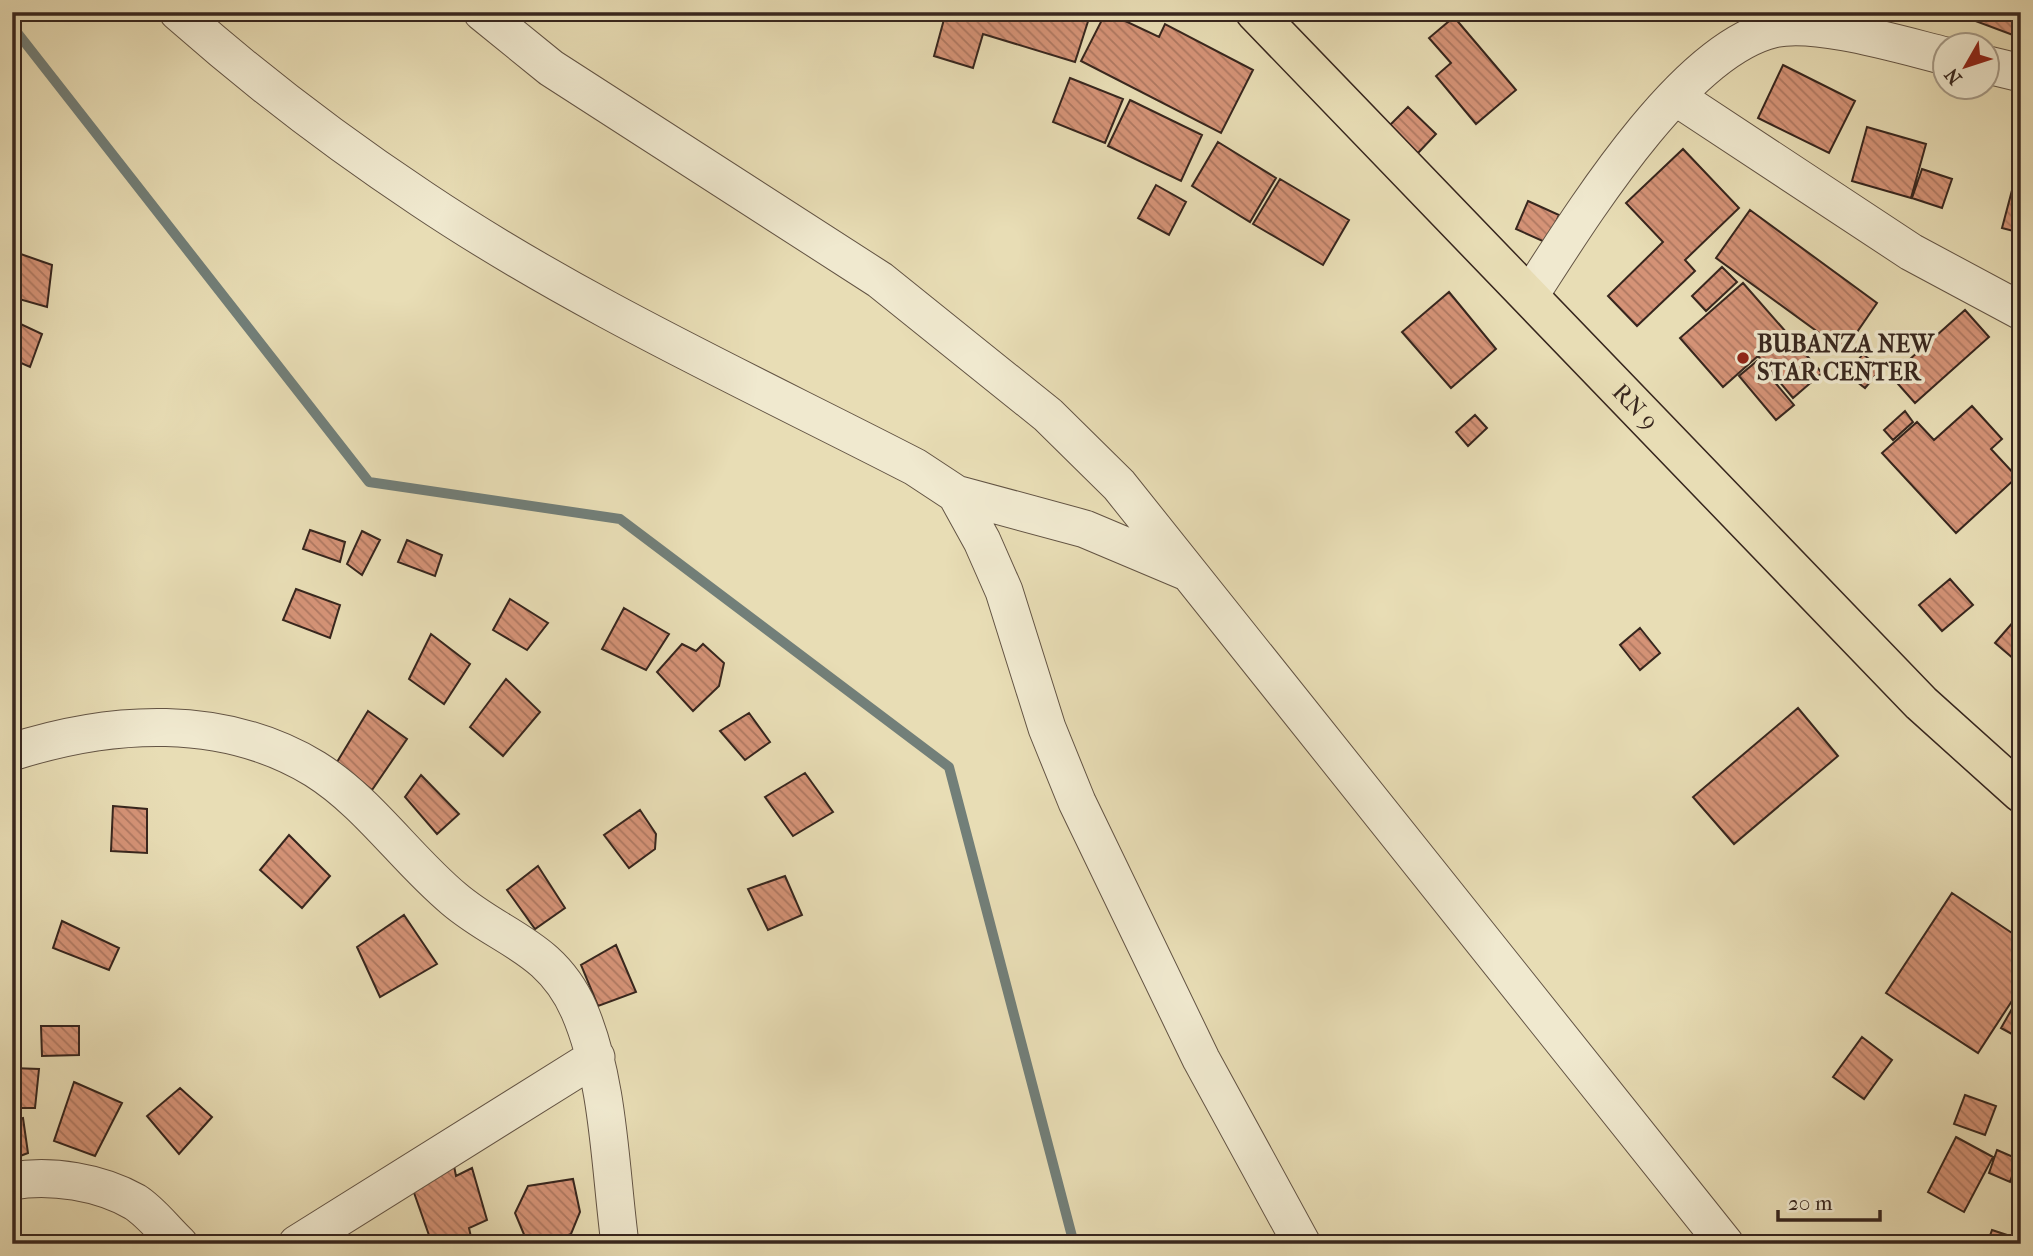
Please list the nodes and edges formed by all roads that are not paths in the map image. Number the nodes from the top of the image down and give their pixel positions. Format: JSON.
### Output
{"nodes":[{"id":1,"x":178,"y":12,"type":"edge"},
{"id":2,"x":482,"y":12,"type":"edge"},
{"id":3,"x":1255,"y":12,"type":"edge"},
{"id":4,"x":1932,"y":53,"type":"edge"},
{"id":5,"x":2002,"y":69,"type":"edge"},
{"id":6,"x":2021,"y":73,"type":"edge"},
{"id":7,"x":1676,"y":97,"type":"junction"},
{"id":8,"x":1530,"y":295,"type":"junction"},
{"id":9,"x":2021,"y":311,"type":"edge"},
{"id":10,"x":956,"y":494,"type":"junction"},
{"id":11,"x":1191,"y":574,"type":"junction"},
{"id":12,"x":12,"y":752,"type":"edge"},
{"id":13,"x":2021,"y":793,"type":"edge"},
{"id":14,"x":596,"y":1057,"type":"junction"},
{"id":15,"x":12,"y":1181,"type":"edge"},
{"id":16,"x":179,"y":1244,"type":"edge"},
{"id":17,"x":298,"y":1244,"type":"edge"},
{"id":18,"x":620,"y":1244,"type":"edge"},
{"id":19,"x":1302,"y":1244,"type":"edge"},
{"id":20,"x":1725,"y":1244,"type":"edge"}],
"edges":[{"from":1,"to":10,"type":"street"},
{"from":2,"to":11,"type":"street"},
{"from":3,"to":8,"type":"main road","name":"RN 9","number":"RN 9"},
{"from":4,"to":7,"type":"street"},
{"from":5,"to":6,"type":"street"},
{"from":7,"to":8,"type":"street"},
{"from":7,"to":9,"type":"street"},
{"from":8,"to":13,"type":"main road","name":"RN 9","number":"RN 9"},
{"from":10,"to":11,"type":"street"},
{"from":10,"to":19,"type":"street"},
{"from":11,"to":20,"type":"street"},
{"from":12,"to":14,"type":"street"},
{"from":14,"to":17,"type":"street"},
{"from":14,"to":18,"type":"street"},
{"from":15,"to":16,"type":"street"}]}
